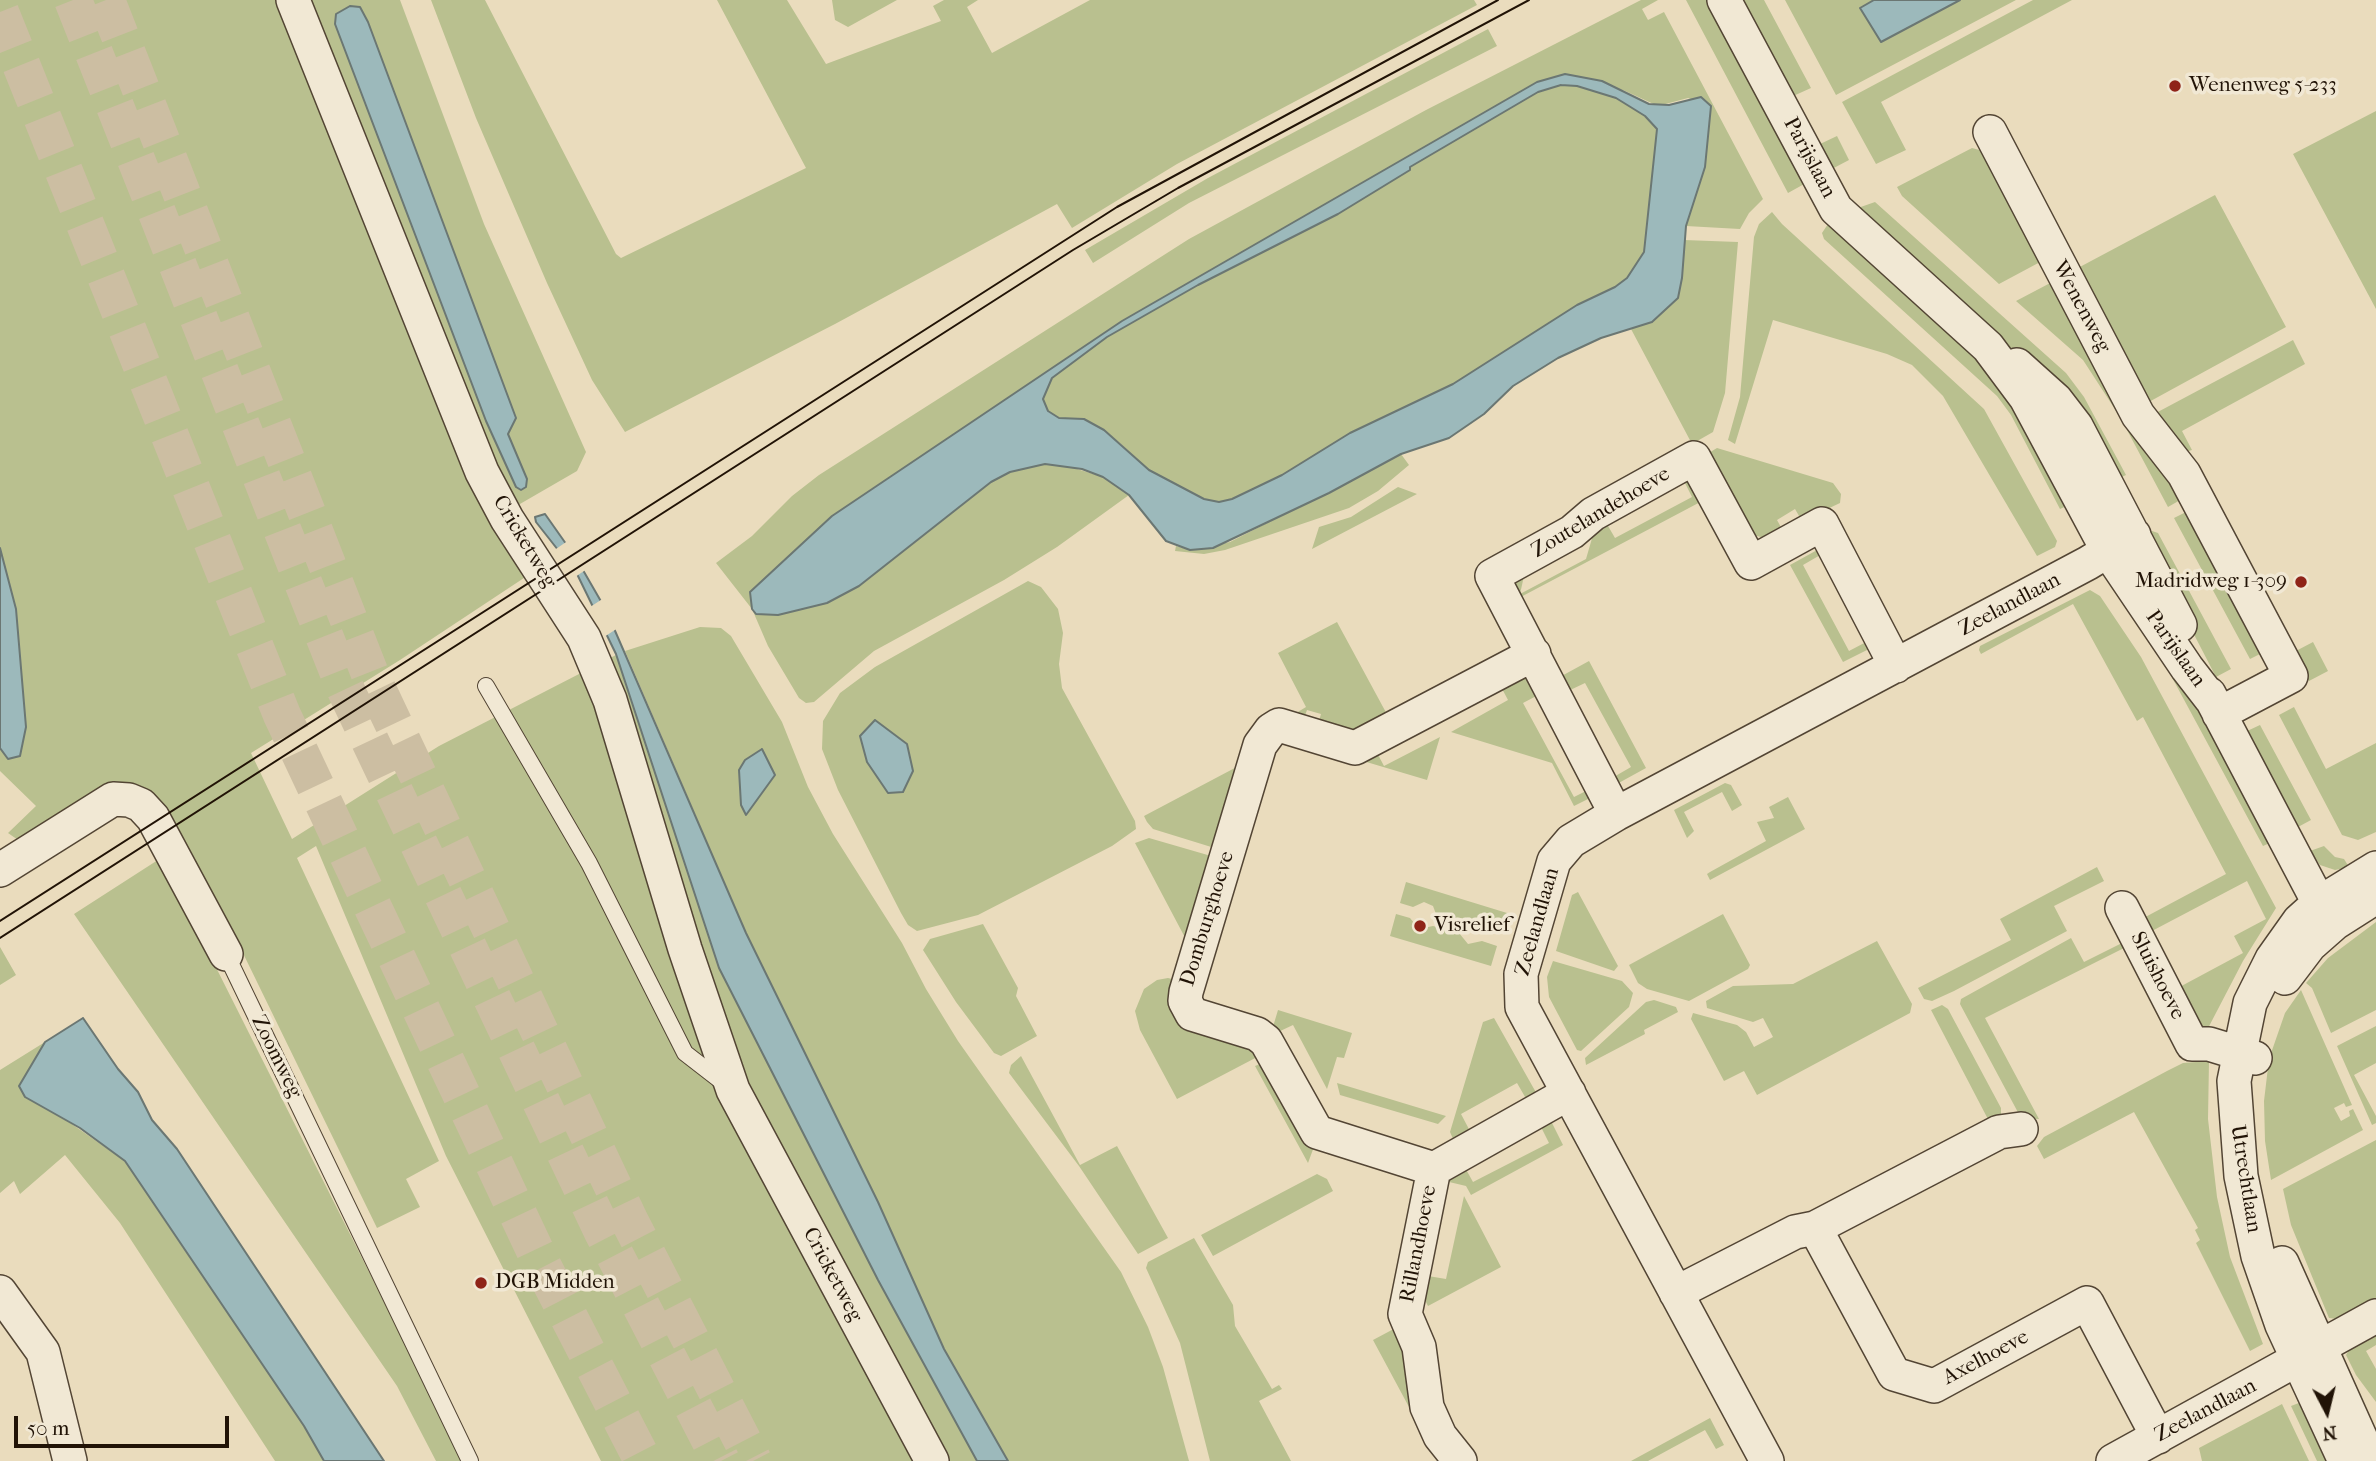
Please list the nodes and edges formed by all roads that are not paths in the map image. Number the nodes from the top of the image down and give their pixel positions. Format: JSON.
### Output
{"nodes":[{"id":1,"x":293,"y":0,"type":"edge"},
{"id":2,"x":1724,"y":0,"type":"edge"},
{"id":3,"x":1990,"y":132,"type":"dead end"},
{"id":4,"x":2121,"y":543,"type":"junction"},
{"id":5,"x":1534,"y":653,"type":"junction"},
{"id":6,"x":1896,"y":666,"type":"junction"},
{"id":7,"x":486,"y":687,"type":"dead end"},
{"id":8,"x":2215,"y":706,"type":"junction"},
{"id":9,"x":1616,"y":814,"type":"junction"},
{"id":10,"x":4,"y":861,"type":"edge"},
{"id":11,"x":2376,"y":868,"type":"edge"},
{"id":12,"x":2376,"y":897,"type":"edge"},
{"id":13,"x":2122,"y":908,"type":"dead end"},
{"id":14,"x":2327,"y":913,"type":"junction"},
{"id":15,"x":226,"y":954,"type":"joint"},
{"id":16,"x":2246,"y":1056,"type":"junction"},
{"id":17,"x":733,"y":1090,"type":"junction"},
{"id":18,"x":1569,"y":1093,"type":"junction"},
{"id":19,"x":2021,"y":1129,"type":"dead end"},
{"id":20,"x":1326,"y":1136,"type":"joint"},
{"id":21,"x":1434,"y":1169,"type":"junction"},
{"id":22,"x":1815,"y":1228,"type":"junction"},
{"id":23,"x":0,"y":1292,"type":"edge"},
{"id":24,"x":1676,"y":1293,"type":"junction"},
{"id":25,"x":2376,"y":1317,"type":"edge"},
{"id":26,"x":2309,"y":1355,"type":"junction"},
{"id":27,"x":2158,"y":1437,"type":"junction"},
{"id":28,"x":70,"y":1461,"type":"edge"},
{"id":29,"x":470,"y":1461,"type":"edge"},
{"id":30,"x":932,"y":1461,"type":"edge"},
{"id":31,"x":1460,"y":1461,"type":"edge"},
{"id":32,"x":1767,"y":1461,"type":"edge"},
{"id":33,"x":2113,"y":1461,"type":"edge"},
{"id":34,"x":2345,"y":1461,"type":"edge"},
{"id":35,"x":2371,"y":1461,"type":"edge"}],
"edges":[{"from":1,"to":17,"type":"street","name":"Cricketweg"},
{"from":2,"to":4,"type":"street","name":"Parijslaan"},
{"from":3,"to":8,"type":"street","name":"Wenenweg"},
{"from":4,"to":6,"type":"street","name":"Zeelandlaan"},
{"from":4,"to":8,"type":"street","name":"Parijslaan"},
{"from":5,"to":6,"type":"street","name":"Zoutelandehoeve"},
{"from":5,"to":9,"type":"street","name":"Zoutelandehoeve"},
{"from":5,"to":20,"type":"street","name":"Domburghoeve"},
{"from":6,"to":9,"type":"street","name":"Zeelandlaan"},
{"from":7,"to":17,"type":"lane","name":"Cricketweg"},
{"from":8,"to":14,"type":"street","name":"Parijslaan"},
{"from":9,"to":18,"type":"street","name":"Zeelandlaan"},
{"from":10,"to":15,"type":"street","name":"Zoomweg"},
{"from":11,"to":14,"type":"street"},
{"from":12,"to":14,"type":"street"},
{"from":13,"to":16,"type":"street","name":"Sluishoeve"},
{"from":14,"to":16,"type":"street","name":"Utrechtlaan"},
{"from":15,"to":29,"type":"lane","name":"Zoomweg"},
{"from":16,"to":26,"type":"street","name":"Utrechtlaan"},
{"from":17,"to":30,"type":"street","name":"Cricketweg"},
{"from":18,"to":21,"type":"street"},
{"from":18,"to":24,"type":"street","name":"Zeelandlaan"},
{"from":19,"to":22,"type":"street"},
{"from":20,"to":21,"type":"street","name":"Rillandhoeve"},
{"from":21,"to":31,"type":"street","name":"Rillandhoeve"},
{"from":22,"to":24,"type":"street"},
{"from":22,"to":27,"type":"street","name":"Axelhoeve"},
{"from":23,"to":28,"type":"street"},
{"from":24,"to":32,"type":"street","name":"Zeelandlaan"},
{"from":25,"to":26,"type":"street","name":"Zeelandlaan"},
{"from":26,"to":27,"type":"street","name":"Zeelandlaan"},
{"from":26,"to":34,"type":"street","name":"Utrechtlaan"},
{"from":26,"to":35,"type":"street","name":"Utrechtlaan"},
{"from":27,"to":33,"type":"street","name":"Zeelandlaan"}]}
